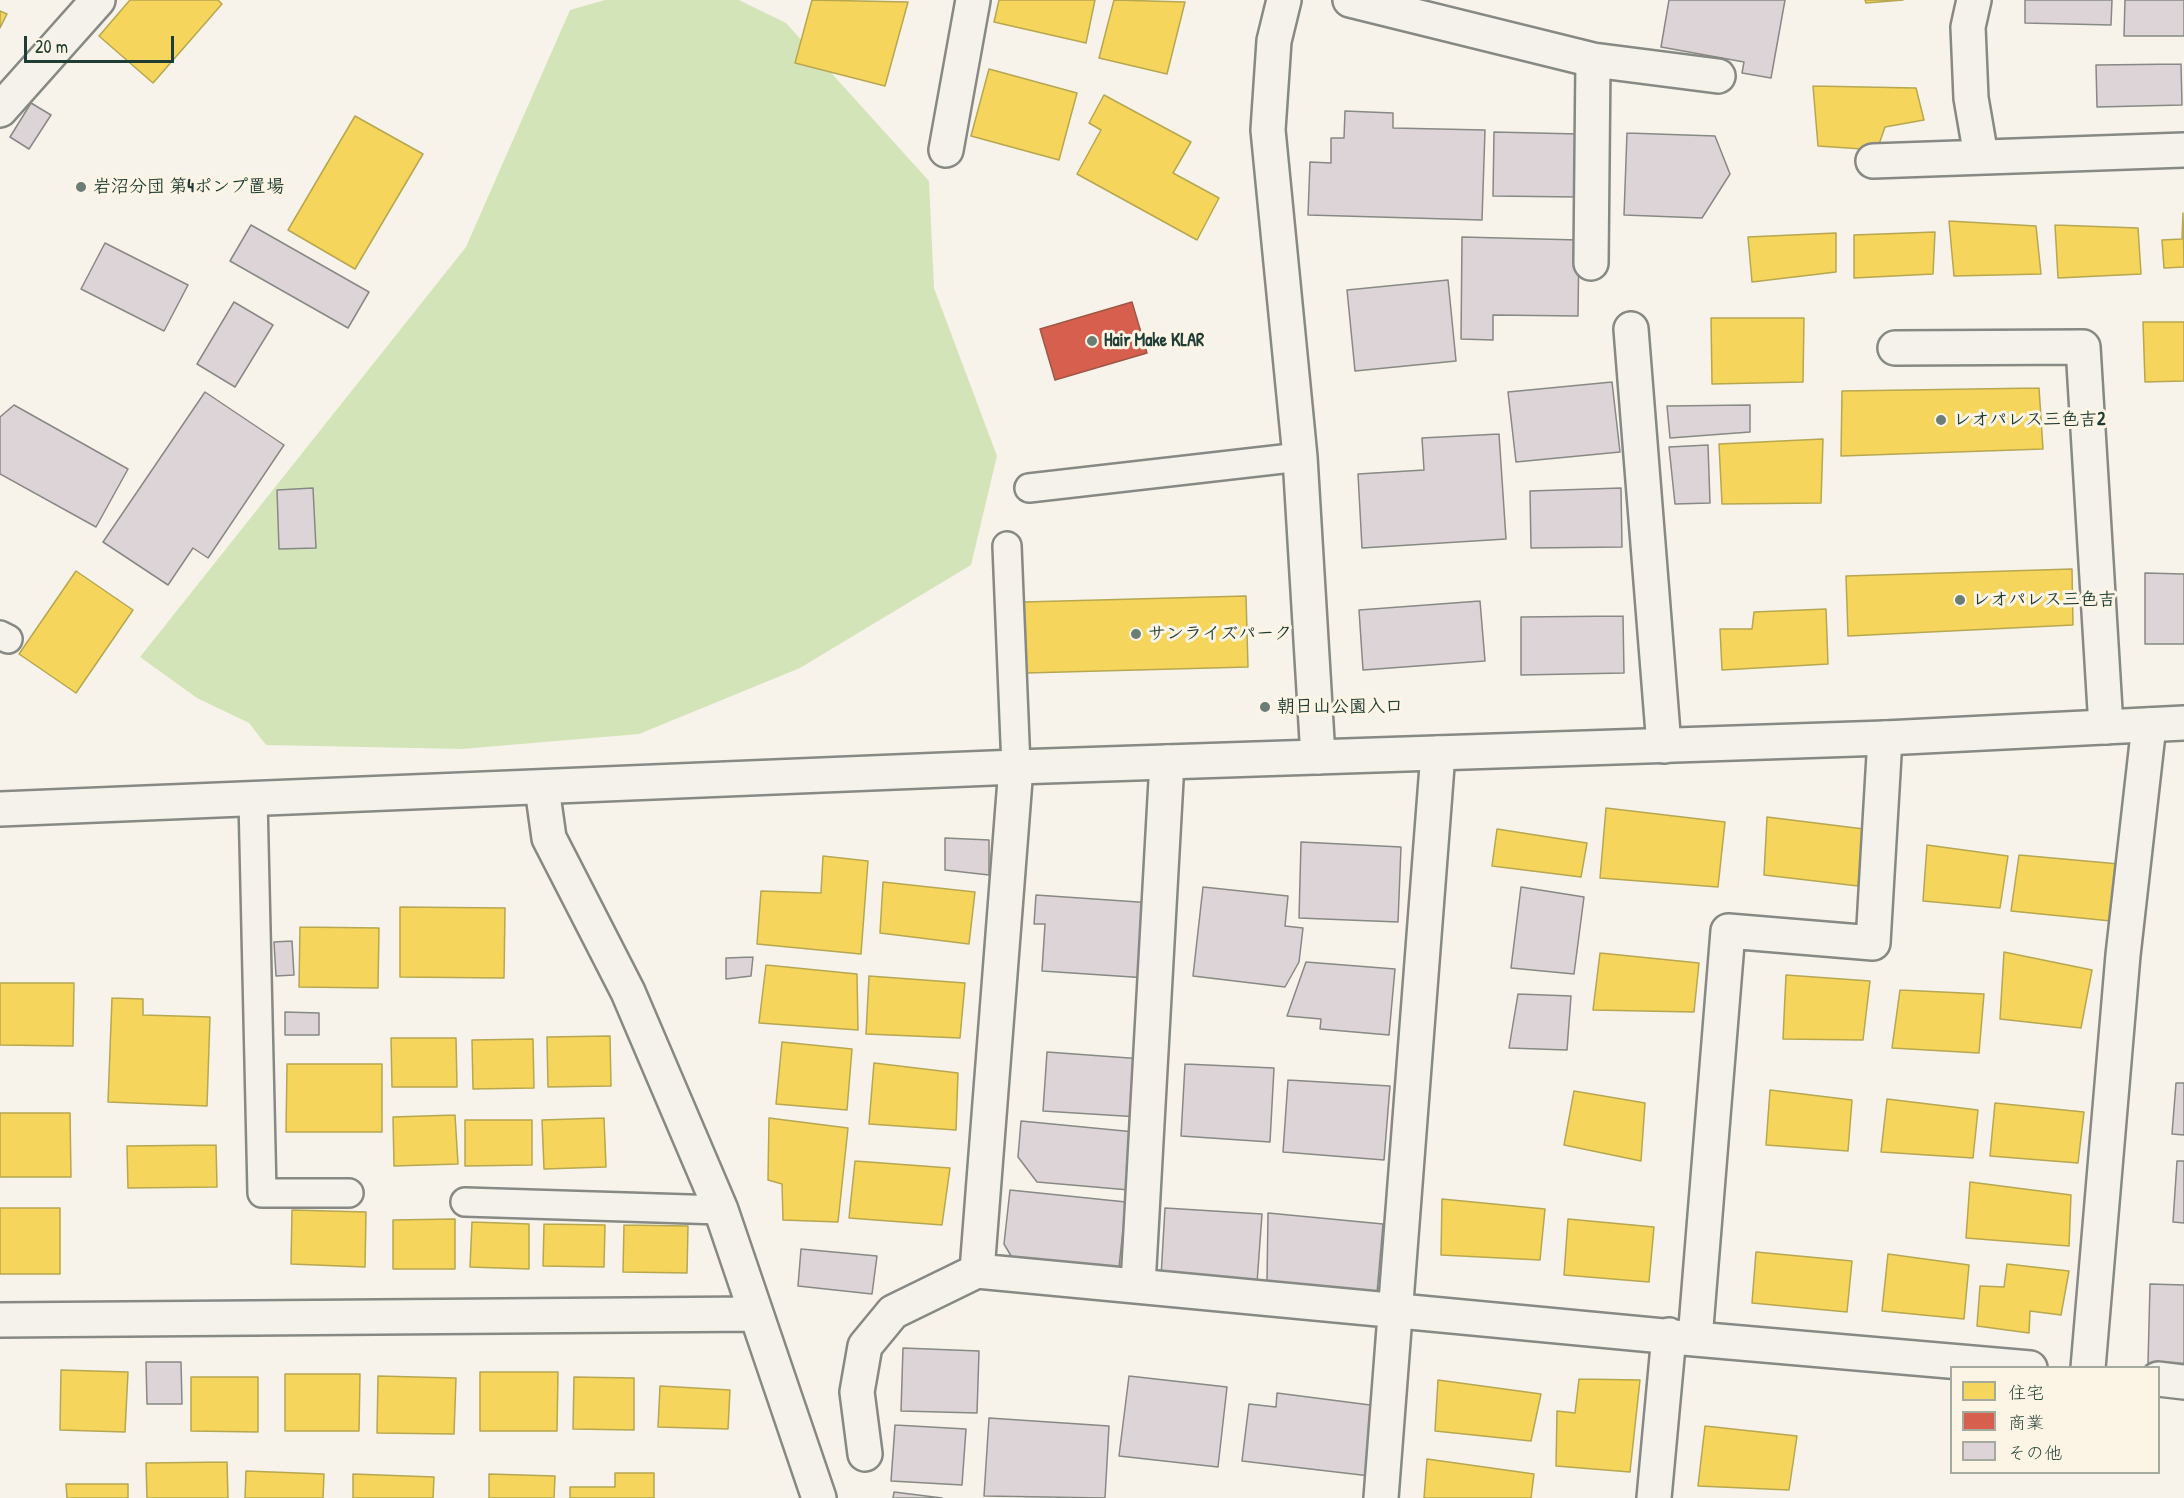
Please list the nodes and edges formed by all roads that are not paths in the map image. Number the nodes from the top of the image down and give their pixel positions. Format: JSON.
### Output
{"nodes":[{"id":1,"x":98,"y":0,"type":"edge"},
{"id":2,"x":973,"y":0,"type":"edge"},
{"id":3,"x":1284,"y":0,"type":"edge"},
{"id":4,"x":1350,"y":0,"type":"edge"},
{"id":5,"x":1974,"y":0,"type":"edge"},
{"id":6,"x":1593,"y":60,"type":"junction"},
{"id":7,"x":1718,"y":76,"type":"dead end"},
{"id":8,"x":0,"y":110,"type":"edge"},
{"id":9,"x":946,"y":150,"type":"dead end"},
{"id":10,"x":2184,"y":150,"type":"edge"},
{"id":11,"x":1982,"y":156,"type":"junction"},
{"id":12,"x":1874,"y":161,"type":"dead end"},
{"id":13,"x":1592,"y":263,"type":"dead end"},
{"id":14,"x":1631,"y":329,"type":"dead end"},
{"id":15,"x":1894,"y":348,"type":"dead end"},
{"id":16,"x":1300,"y":457,"type":"junction"},
{"id":17,"x":1029,"y":488,"type":"dead end"},
{"id":18,"x":1007,"y":546,"type":"dead end"},
{"id":19,"x":2184,"y":723,"type":"edge"},
{"id":20,"x":2149,"y":725,"type":"junction"},
{"id":21,"x":2106,"y":727,"type":"junction"},
{"id":22,"x":1885,"y":738,"type":"junction"},
{"id":23,"x":1664,"y":746,"type":"junction"},
{"id":24,"x":1438,"y":753,"type":"junction"},
{"id":25,"x":1318,"y":757,"type":"junction"},
{"id":26,"x":1167,"y":762,"type":"junction"},
{"id":27,"x":1016,"y":767,"type":"junction"},
{"id":28,"x":542,"y":788,"type":"junction"},
{"id":29,"x":253,"y":799,"type":"junction"},
{"id":30,"x":0,"y":809,"type":"edge"},
{"id":31,"x":349,"y":1193,"type":"dead end"},
{"id":32,"x":465,"y":1202,"type":"dead end"},
{"id":33,"x":721,"y":1210,"type":"junction"},
{"id":34,"x":977,"y":1271,"type":"junction"},
{"id":35,"x":1138,"y":1285,"type":"junction"},
{"id":36,"x":1396,"y":1310,"type":"junction"},
{"id":37,"x":756,"y":1314,"type":"junction"},
{"id":38,"x":0,"y":1320,"type":"edge"},
{"id":39,"x":1682,"y":1337,"type":"junction"},
{"id":40,"x":2008,"y":1366,"type":"edge"},
{"id":41,"x":2088,"y":1366,"type":"edge"},
{"id":42,"x":2160,"y":1379,"type":"edge"},
{"id":43,"x":2184,"y":1382,"type":"edge"},
{"id":44,"x":865,"y":1454,"type":"dead end"},
{"id":45,"x":819,"y":1498,"type":"edge"},
{"id":46,"x":1382,"y":1498,"type":"edge"},
{"id":47,"x":1653,"y":1498,"type":"edge"}],
"edges":[{"from":1,"to":8,"type":"street"},
{"from":2,"to":9,"type":"street"},
{"from":3,"to":16,"type":"street"},
{"from":4,"to":6,"type":"street"},
{"from":5,"to":11,"type":"street"},
{"from":6,"to":7,"type":"street"},
{"from":6,"to":13,"type":"street"},
{"from":10,"to":11,"type":"street"},
{"from":11,"to":12,"type":"street"},
{"from":14,"to":23,"type":"street"},
{"from":15,"to":21,"type":"street"},
{"from":16,"to":17,"type":"lane"},
{"from":16,"to":25,"type":"street"},
{"from":18,"to":27,"type":"lane"},
{"from":19,"to":20,"type":"street"},
{"from":20,"to":21,"type":"street"},
{"from":20,"to":41,"type":"street"},
{"from":21,"to":22,"type":"street"},
{"from":22,"to":23,"type":"street"},
{"from":22,"to":39,"type":"street"},
{"from":23,"to":24,"type":"street"},
{"from":24,"to":25,"type":"street"},
{"from":24,"to":36,"type":"street"},
{"from":25,"to":26,"type":"street"},
{"from":26,"to":27,"type":"street"},
{"from":26,"to":35,"type":"street"},
{"from":27,"to":28,"type":"street"},
{"from":27,"to":34,"type":"street"},
{"from":28,"to":29,"type":"street"},
{"from":28,"to":33,"type":"street"},
{"from":29,"to":30,"type":"street"},
{"from":29,"to":31,"type":"lane"},
{"from":32,"to":33,"type":"lane"},
{"from":33,"to":37,"type":"street"},
{"from":34,"to":35,"type":"street"},
{"from":34,"to":44,"type":"street"},
{"from":35,"to":36,"type":"street"},
{"from":36,"to":39,"type":"street"},
{"from":36,"to":46,"type":"street"},
{"from":37,"to":38,"type":"street"},
{"from":37,"to":45,"type":"street"},
{"from":39,"to":40,"type":"street"},
{"from":39,"to":47,"type":"street"},
{"from":42,"to":43,"type":"street"}]}
